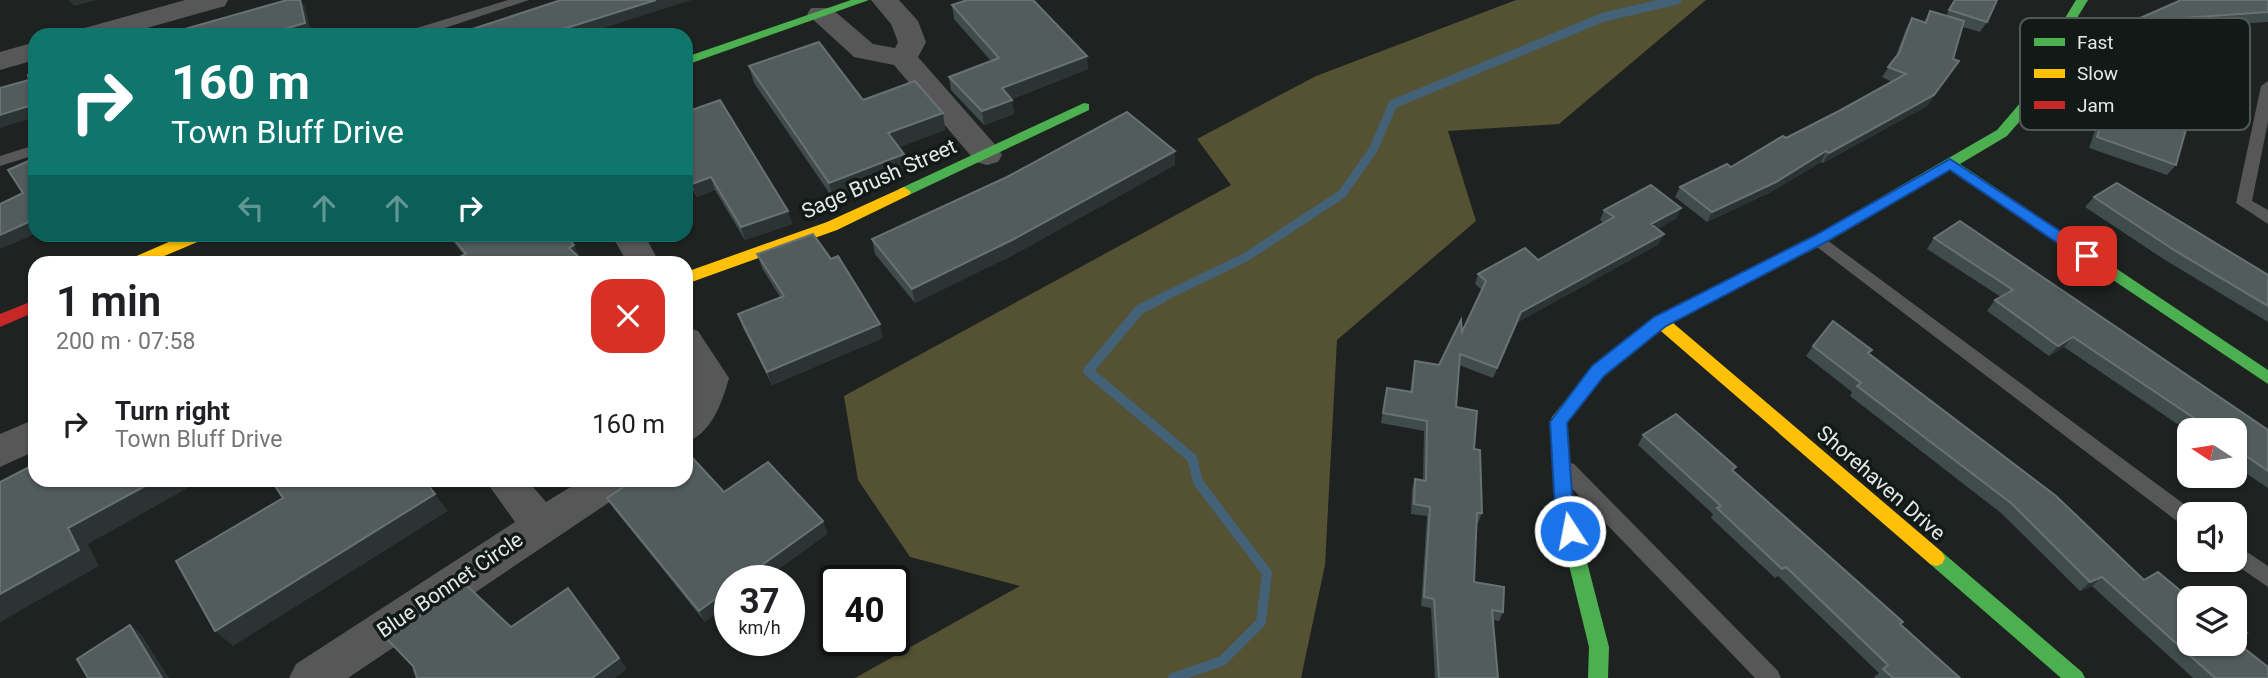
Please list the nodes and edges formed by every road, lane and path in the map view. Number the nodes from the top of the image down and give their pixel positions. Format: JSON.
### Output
{"nodes":[{"id":1,"x":215,"y":0,"type":"edge"},
{"id":2,"x":522,"y":0,"type":"edge"},
{"id":3,"x":863,"y":0,"type":"edge"},
{"id":4,"x":884,"y":0,"type":"edge"},
{"id":5,"x":2082,"y":0,"type":"edge"},
{"id":6,"x":821,"y":14,"type":"junction"},
{"id":7,"x":2071,"y":18,"type":"edge"},
{"id":8,"x":116,"y":28,"type":"edge"},
{"id":9,"x":431,"y":28,"type":"edge"},
{"id":10,"x":28,"y":53,"type":"edge"},
{"id":11,"x":903,"y":58,"type":"junction"},
{"id":12,"x":693,"y":59,"type":"edge"},
{"id":13,"x":0,"y":61,"type":"edge"},
{"id":14,"x":2268,"y":86,"type":"edge"},
{"id":15,"x":1084,"y":107,"type":"dead end"},
{"id":16,"x":2020,"y":111,"type":"edge"},
{"id":17,"x":28,"y":152,"type":"edge"},
{"id":18,"x":986,"y":155,"type":"junction"},
{"id":19,"x":0,"y":161,"type":"edge"},
{"id":20,"x":1950,"y":164,"type":"junction"},
{"id":21,"x":2268,"y":218,"type":"edge"},
{"id":22,"x":1819,"y":240,"type":"junction"},
{"id":23,"x":183,"y":242,"type":"edge"},
{"id":24,"x":151,"y":256,"type":"edge"},
{"id":25,"x":693,"y":276,"type":"edge"},
{"id":26,"x":28,"y":309,"type":"edge"},
{"id":27,"x":0,"y":321,"type":"edge"},
{"id":28,"x":1660,"y":321,"type":"junction"},
{"id":29,"x":693,"y":351,"type":"edge"},
{"id":30,"x":2268,"y":377,"type":"edge"},
{"id":31,"x":693,"y":418,"type":"edge"},
{"id":32,"x":28,"y":438,"type":"edge"},
{"id":33,"x":0,"y":452,"type":"edge"},
{"id":34,"x":1561,"y":463,"type":"junction"},
{"id":35,"x":510,"y":487,"type":"edge"},
{"id":36,"x":601,"y":487,"type":"edge"},
{"id":37,"x":2177,"y":510,"type":"edge"},
{"id":38,"x":541,"y":525,"type":"junction"},
{"id":39,"x":2247,"y":562,"type":"edge"},
{"id":40,"x":2268,"y":578,"type":"edge"},
{"id":41,"x":311,"y":678,"type":"edge"},
{"id":42,"x":1598,"y":678,"type":"edge"},
{"id":43,"x":1770,"y":678,"type":"edge"},
{"id":44,"x":2075,"y":678,"type":"edge"}],
"edges":[{"from":1,"to":8,"type":"street"},
{"from":2,"to":9,"type":"lane"},
{"from":3,"to":6,"type":"street"},
{"from":4,"to":11,"type":"street"},
{"from":5,"to":7,"type":"street"},
{"from":6,"to":11,"type":"street"},
{"from":6,"to":12,"type":"street"},
{"from":10,"to":13,"type":"street"},
{"from":11,"to":18,"type":"street"},
{"from":14,"to":21,"type":"lane"},
{"from":15,"to":18,"type":"street","name":"Sage Brush Street"},
{"from":16,"to":20,"type":"street"},
{"from":17,"to":19,"type":"lane"},
{"from":18,"to":25,"type":"street","name":"Sage Brush Street"},
{"from":20,"to":22,"type":"street"},
{"from":20,"to":30,"type":"street"},
{"from":22,"to":28,"type":"street"},
{"from":22,"to":37,"type":"lane"},
{"from":23,"to":24,"type":"street"},
{"from":26,"to":27,"type":"street"},
{"from":28,"to":34,"type":"street"},
{"from":28,"to":44,"type":"street","name":"Shorehaven Drive"},
{"from":29,"to":31,"type":"street"},
{"from":32,"to":33,"type":"street"},
{"from":34,"to":42,"type":"street"},
{"from":34,"to":43,"type":"lane"},
{"from":35,"to":38,"type":"street","name":"Blue Bonnet Circle"},
{"from":36,"to":38,"type":"street"},
{"from":38,"to":41,"type":"street","name":"Blue Bonnet Circle"},
{"from":39,"to":40,"type":"lane"}]}
